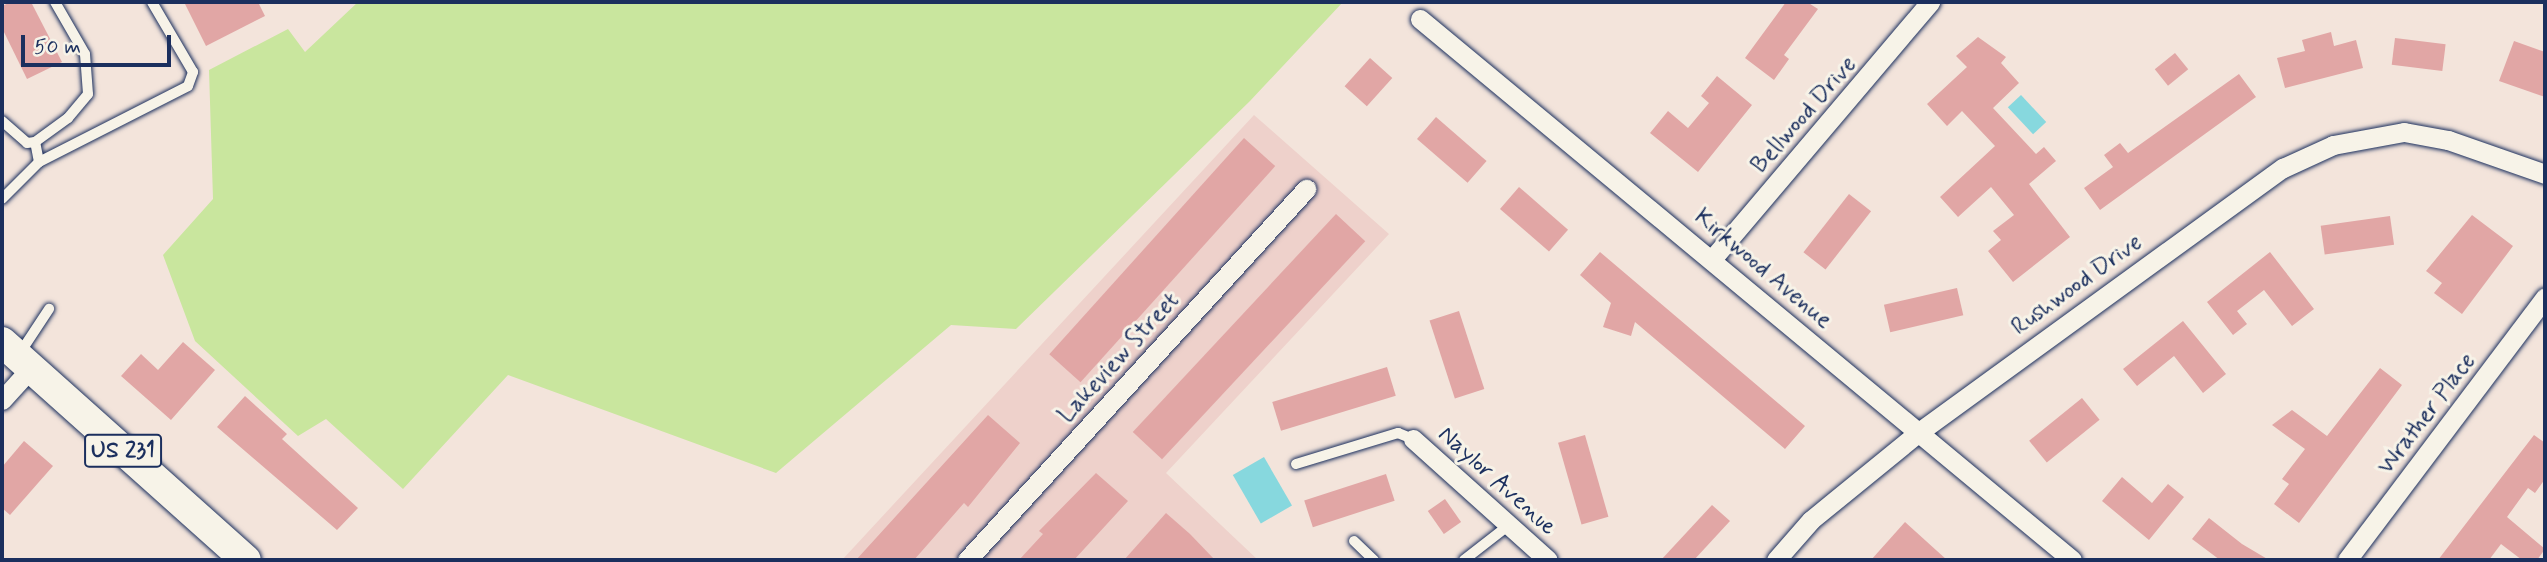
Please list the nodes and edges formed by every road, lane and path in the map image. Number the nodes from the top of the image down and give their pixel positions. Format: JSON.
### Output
{"nodes":[{"id":1,"x":55,"y":2,"type":"edge"},
{"id":2,"x":152,"y":2,"type":"edge"},
{"id":3,"x":1930,"y":2,"type":"edge"},
{"id":4,"x":1420,"y":19,"type":"dead end"},
{"id":5,"x":2,"y":121,"type":"edge"},
{"id":6,"x":35,"y":142,"type":"junction"},
{"id":7,"x":38,"y":162,"type":"junction"},
{"id":8,"x":2545,"y":174,"type":"edge"},
{"id":9,"x":1306,"y":189,"type":"dead end"},
{"id":10,"x":2,"y":199,"type":"edge"},
{"id":11,"x":1713,"y":258,"type":"junction"},
{"id":12,"x":2545,"y":297,"type":"edge"},
{"id":13,"x":49,"y":309,"type":"dead end"},
{"id":14,"x":17,"y":355,"type":"edge"},
{"id":15,"x":2,"y":400,"type":"edge"},
{"id":16,"x":1919,"y":432,"type":"junction"},
{"id":17,"x":1413,"y":439,"type":"joint"},
{"id":18,"x":1296,"y":464,"type":"dead end"},
{"id":19,"x":1509,"y":525,"type":"junction"},
{"id":20,"x":1354,"y":541,"type":"dead end"},
{"id":21,"x":246,"y":560,"type":"edge"},
{"id":22,"x":967,"y":560,"type":"edge"},
{"id":23,"x":1374,"y":560,"type":"edge"},
{"id":24,"x":1464,"y":560,"type":"edge"},
{"id":25,"x":1548,"y":560,"type":"edge"},
{"id":26,"x":1776,"y":560,"type":"edge"},
{"id":27,"x":2072,"y":560,"type":"edge"},
{"id":28,"x":2347,"y":560,"type":"edge"}],
"edges":[{"from":1,"to":6,"type":"lane"},
{"from":2,"to":7,"type":"lane"},
{"from":3,"to":11,"type":"street","name":"Bellwood Drive"},
{"from":4,"to":11,"type":"street","name":"Kirkwood Avenue"},
{"from":5,"to":6,"type":"lane"},
{"from":6,"to":7,"type":"lane"},
{"from":7,"to":10,"type":"lane"},
{"from":8,"to":16,"type":"street","name":"Rushwood Drive"},
{"from":9,"to":22,"type":"street","name":"Lakeview Street"},
{"from":11,"to":16,"type":"street","name":"Kirkwood Avenue"},
{"from":12,"to":28,"type":"street","name":"Wrather Place"},
{"from":13,"to":14,"type":"lane"},
{"from":14,"to":15,"type":"street"},
{"from":14,"to":21,"type":"main road","number":"US 231"},
{"from":16,"to":26,"type":"street","name":"Rushwood Drive"},
{"from":16,"to":27,"type":"street","name":"Kirkwood Avenue"},
{"from":17,"to":18,"type":"lane"},
{"from":17,"to":19,"type":"street","name":"Naylor Avenue"},
{"from":19,"to":24,"type":"lane"},
{"from":19,"to":25,"type":"street","name":"Naylor Avenue"},
{"from":20,"to":23,"type":"lane"}]}
